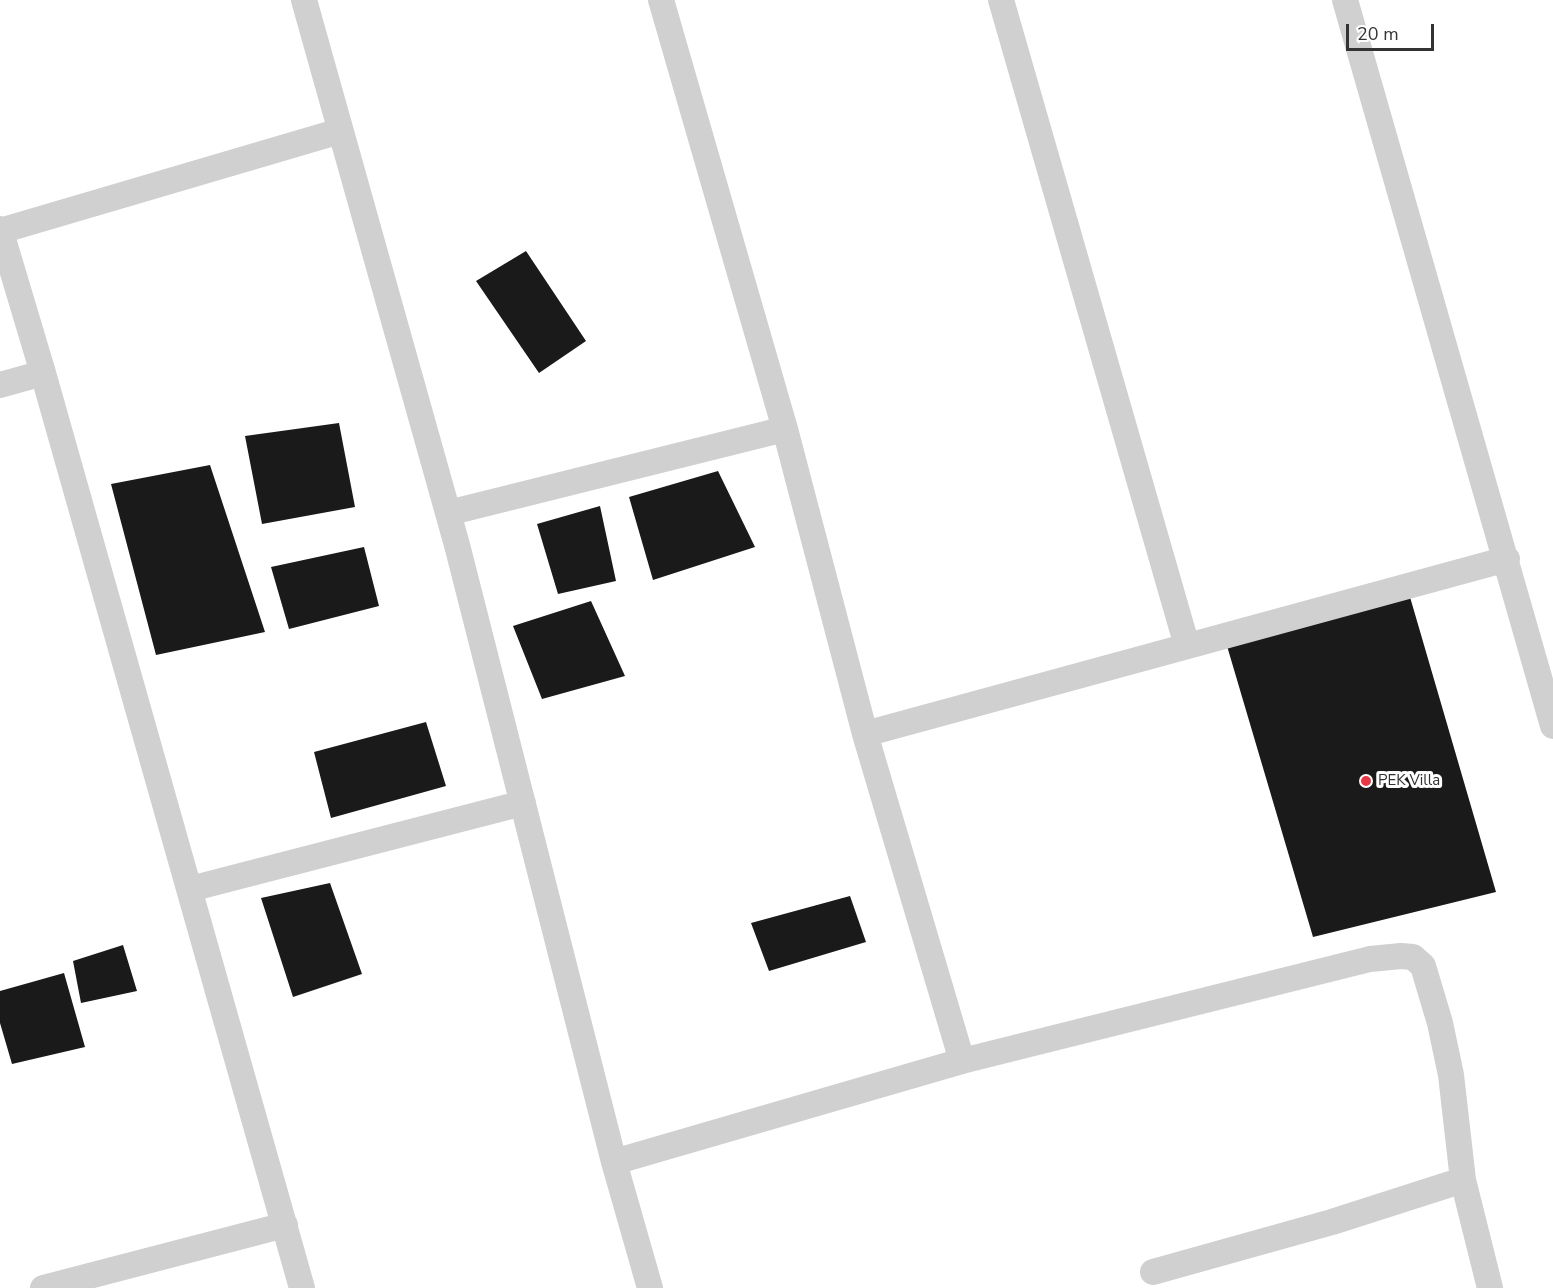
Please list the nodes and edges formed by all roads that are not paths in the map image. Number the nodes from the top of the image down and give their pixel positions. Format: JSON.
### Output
{"nodes":[{"id":1,"x":304,"y":0,"type":"edge"},
{"id":2,"x":661,"y":0,"type":"edge"},
{"id":3,"x":1001,"y":0,"type":"edge"},
{"id":4,"x":1345,"y":0,"type":"edge"},
{"id":5,"x":340,"y":131,"type":"junction"},
{"id":6,"x":0,"y":230,"type":"edge"},
{"id":7,"x":43,"y":373,"type":"junction"},
{"id":8,"x":0,"y":385,"type":"edge"},
{"id":9,"x":785,"y":429,"type":"junction"},
{"id":10,"x":448,"y":513,"type":"junction"},
{"id":11,"x":1507,"y":559,"type":"junction"},
{"id":12,"x":1187,"y":646,"type":"junction"},
{"id":13,"x":1553,"y":726,"type":"edge"},
{"id":14,"x":865,"y":734,"type":"junction"},
{"id":15,"x":524,"y":803,"type":"junction"},
{"id":16,"x":190,"y":889,"type":"junction"},
{"id":17,"x":962,"y":1061,"type":"junction"},
{"id":18,"x":614,"y":1162,"type":"junction"},
{"id":19,"x":1463,"y":1180,"type":"junction"},
{"id":20,"x":285,"y":1225,"type":"junction"},
{"id":21,"x":1153,"y":1272,"type":"dead end"},
{"id":22,"x":43,"y":1288,"type":"edge"},
{"id":23,"x":302,"y":1288,"type":"edge"},
{"id":24,"x":650,"y":1288,"type":"edge"},
{"id":25,"x":1490,"y":1288,"type":"edge"}],
"edges":[{"from":1,"to":5,"type":"street"},
{"from":2,"to":9,"type":"street"},
{"from":3,"to":12,"type":"street"},
{"from":4,"to":11,"type":"street"},
{"from":5,"to":6,"type":"street"},
{"from":5,"to":10,"type":"street"},
{"from":6,"to":7,"type":"street"},
{"from":7,"to":8,"type":"street"},
{"from":7,"to":16,"type":"street"},
{"from":9,"to":10,"type":"street"},
{"from":9,"to":14,"type":"street"},
{"from":10,"to":15,"type":"street"},
{"from":11,"to":12,"type":"street"},
{"from":11,"to":13,"type":"street"},
{"from":12,"to":14,"type":"street"},
{"from":14,"to":17,"type":"street"},
{"from":15,"to":16,"type":"street"},
{"from":15,"to":18,"type":"street"},
{"from":16,"to":20,"type":"street"},
{"from":17,"to":18,"type":"street"},
{"from":17,"to":19,"type":"street"},
{"from":18,"to":24,"type":"street"},
{"from":19,"to":21,"type":"street"},
{"from":19,"to":25,"type":"street"},
{"from":20,"to":22,"type":"street"},
{"from":20,"to":23,"type":"street"}]}
